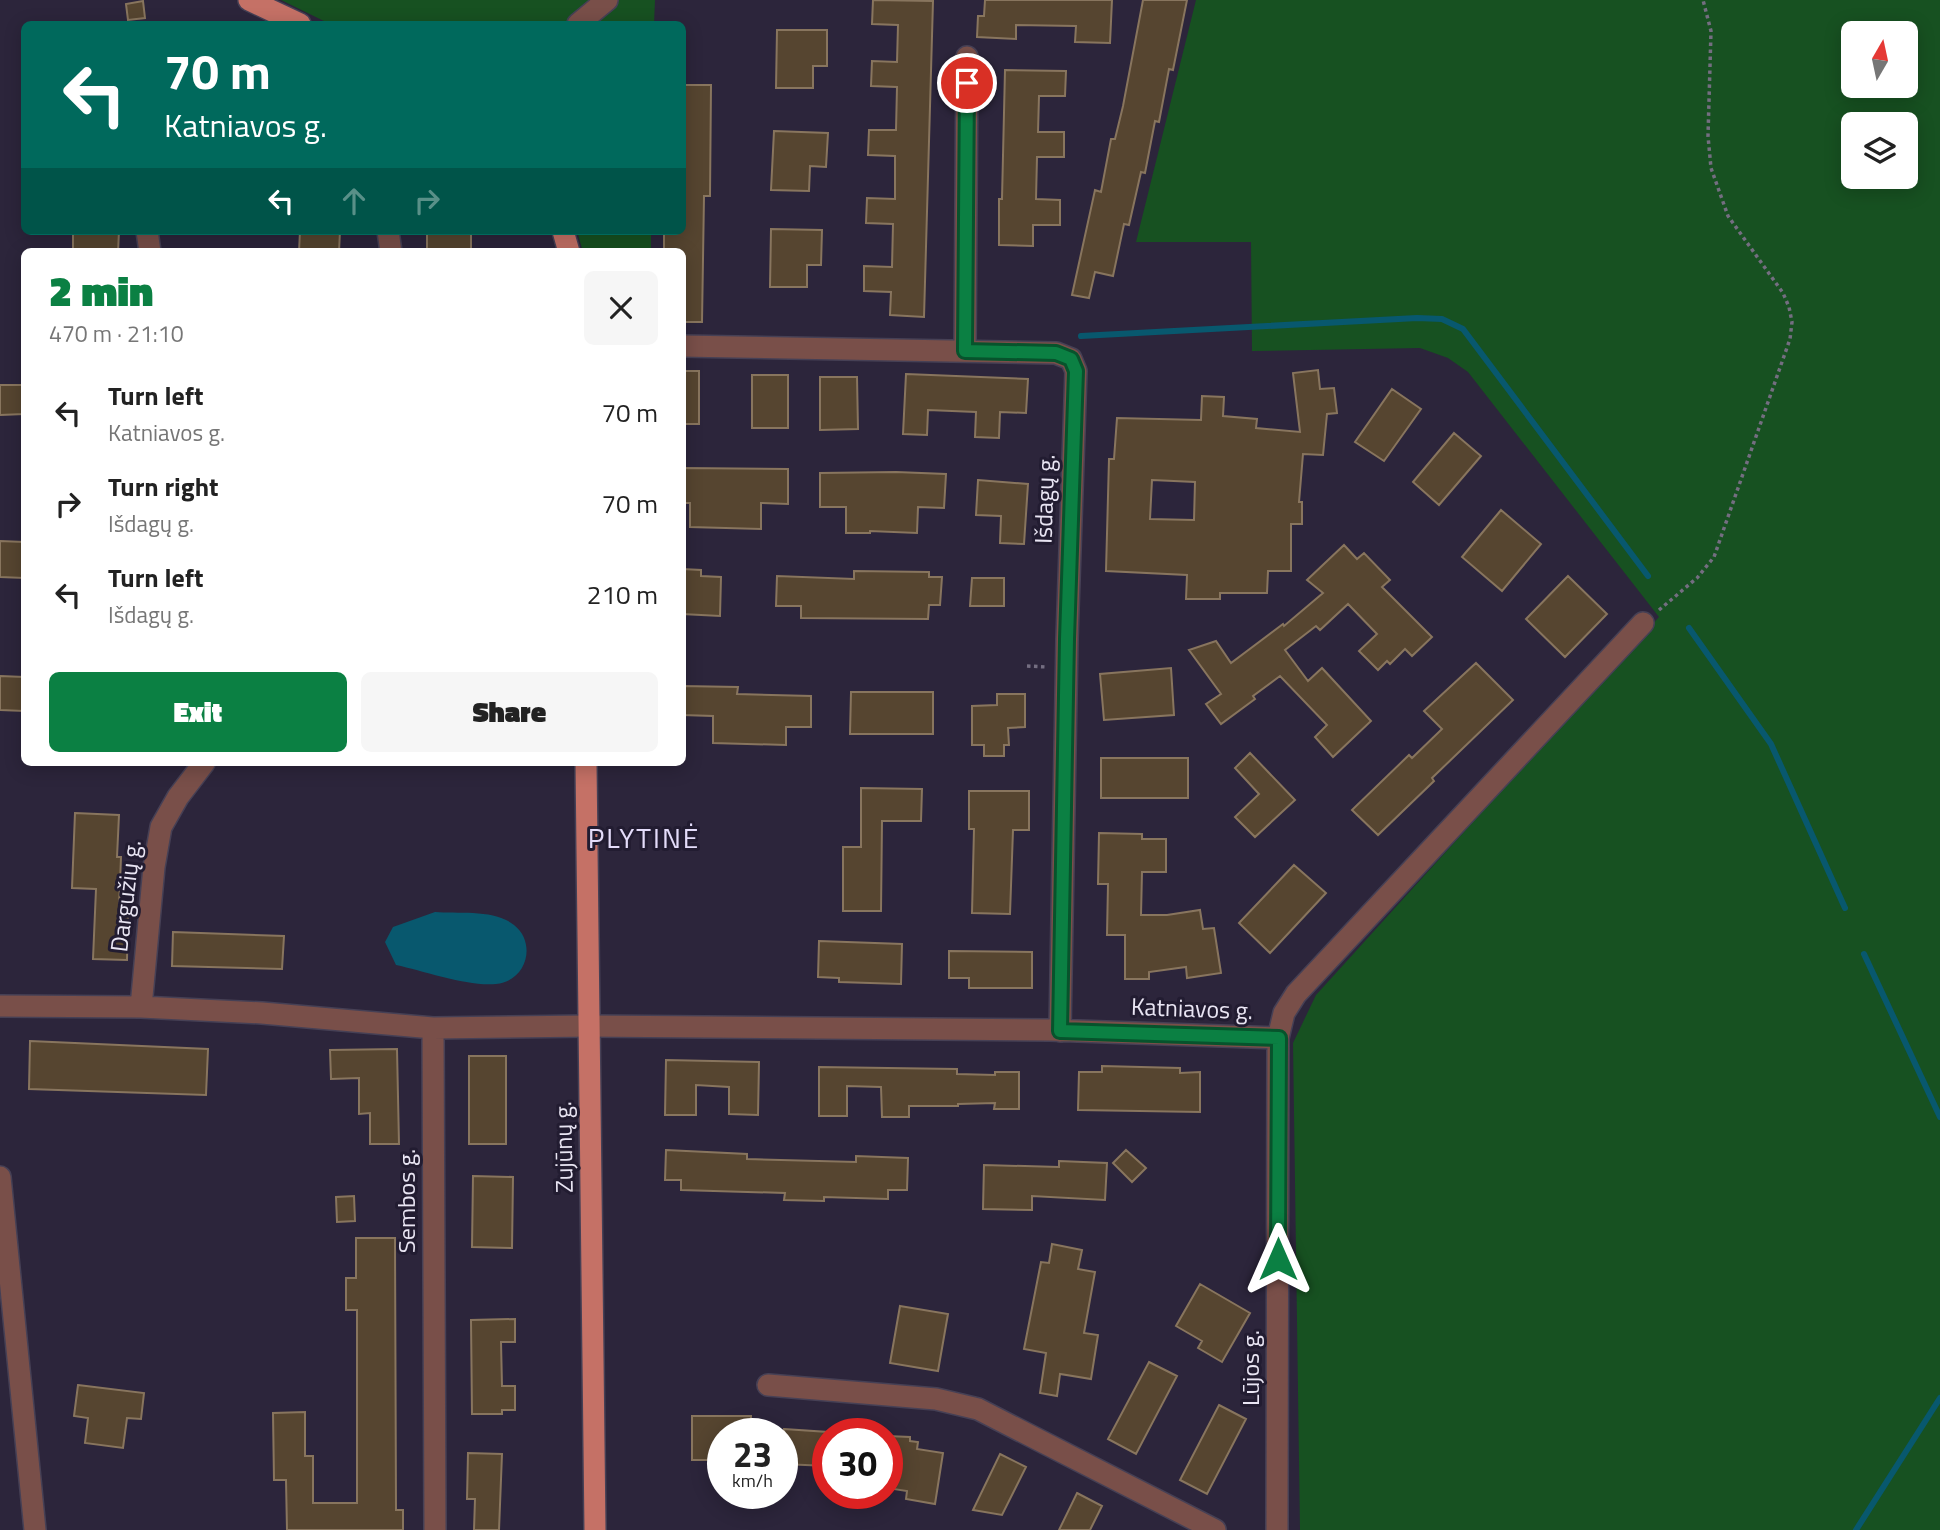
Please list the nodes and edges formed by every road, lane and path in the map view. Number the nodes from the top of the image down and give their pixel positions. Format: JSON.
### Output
{"nodes":[{"id":1,"x":250,"y":0,"type":"edge"},
{"id":2,"x":607,"y":0,"type":"edge"},
{"id":3,"x":1703,"y":0,"type":"edge"},
{"id":4,"x":294,"y":21,"type":"edge"},
{"id":5,"x":582,"y":21,"type":"edge"},
{"id":6,"x":967,"y":57,"type":"dead end"},
{"id":7,"x":686,"y":346,"type":"edge"},
{"id":8,"x":965,"y":351,"type":"junction"},
{"id":9,"x":1643,"y":623,"type":"joint"},
{"id":10,"x":202,"y":766,"type":"edge"},
{"id":11,"x":586,"y":766,"type":"edge"},
{"id":12,"x":0,"y":1006,"type":"edge"},
{"id":13,"x":141,"y":1007,"type":"junction"},
{"id":14,"x":589,"y":1026,"type":"junction"},
{"id":15,"x":433,"y":1028,"type":"junction"},
{"id":16,"x":1060,"y":1031,"type":"junction"},
{"id":17,"x":1279,"y":1038,"type":"junction"},
{"id":18,"x":0,"y":1177,"type":"edge"},
{"id":19,"x":768,"y":1385,"type":"dead end"},
{"id":20,"x":35,"y":1530,"type":"edge"},
{"id":21,"x":435,"y":1530,"type":"edge"},
{"id":22,"x":595,"y":1530,"type":"edge"},
{"id":23,"x":1215,"y":1530,"type":"edge"},
{"id":24,"x":1277,"y":1530,"type":"edge"}],
"edges":[{"from":1,"to":4,"type":"main road"},
{"from":2,"to":5,"type":"street"},
{"from":3,"to":9,"type":"path"},
{"from":6,"to":8,"type":"street"},
{"from":7,"to":8,"type":"street","name":"Išdagų g."},
{"from":8,"to":16,"type":"street","name":"Išdagų g."},
{"from":9,"to":17,"type":"street","name":"Katniavos g."},
{"from":10,"to":13,"type":"street","name":"Dargužių g."},
{"from":11,"to":14,"type":"main road","name":"Zujūnų g."},
{"from":12,"to":13,"type":"street"},
{"from":13,"to":15,"type":"street"},
{"from":14,"to":15,"type":"street"},
{"from":14,"to":16,"type":"street","name":"Katniavos g."},
{"from":14,"to":22,"type":"main road","name":"Zujūnų g."},
{"from":15,"to":21,"type":"street","name":"Sembos g."},
{"from":16,"to":17,"type":"street","name":"Katniavos g."},
{"from":17,"to":24,"type":"street","name":"Lūjos g."},
{"from":18,"to":20,"type":"street"},
{"from":19,"to":23,"type":"street"}]}
